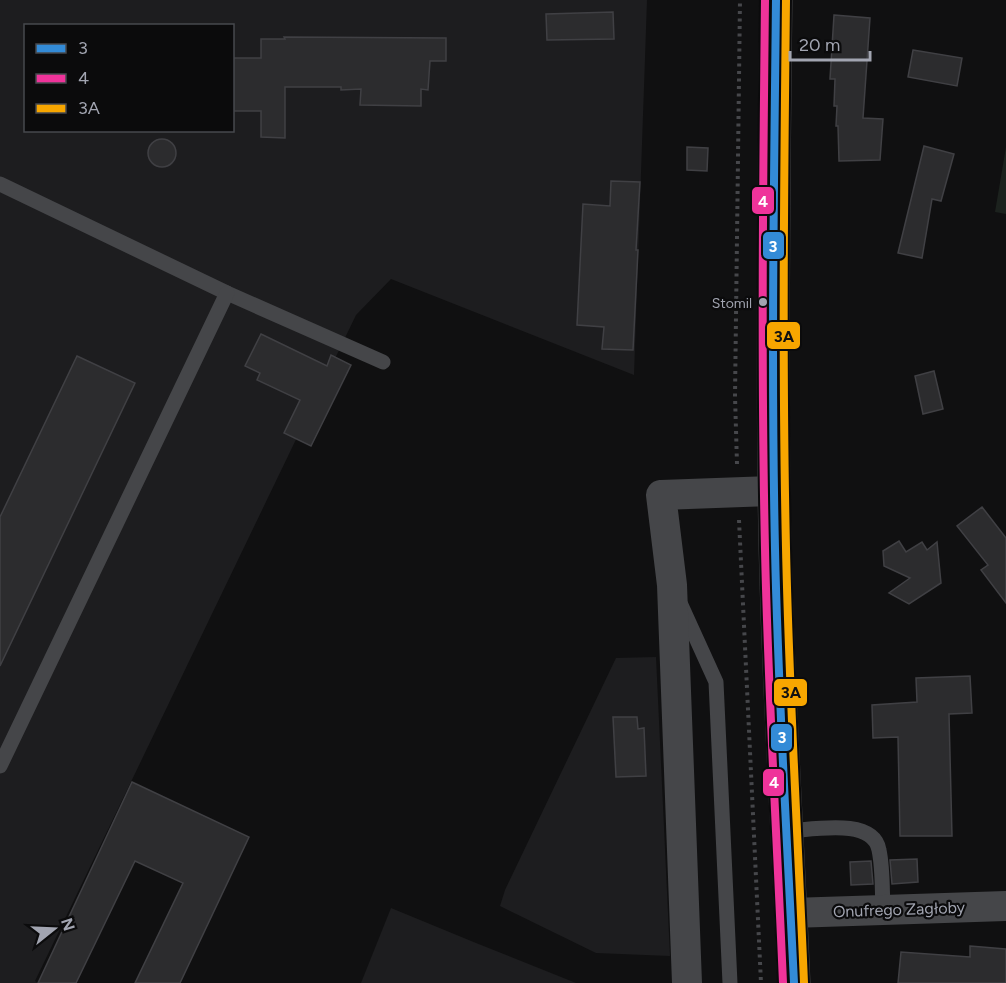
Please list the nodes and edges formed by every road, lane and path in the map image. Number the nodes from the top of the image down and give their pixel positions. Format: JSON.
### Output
{"nodes":[{"id":1,"x":776,"y":0,"type":"edge"},
{"id":2,"x":0,"y":184,"type":"edge"},
{"id":3,"x":227,"y":293,"type":"junction"},
{"id":4,"x":383,"y":362,"type":"dead end"},
{"id":5,"x":774,"y":491,"type":"junction"},
{"id":6,"x":672,"y":585,"type":"junction"},
{"id":7,"x":0,"y":766,"type":"edge"},
{"id":8,"x":787,"y":831,"type":"junction"},
{"id":9,"x":1006,"y":906,"type":"edge"},
{"id":10,"x":883,"y":910,"type":"junction"},
{"id":11,"x":791,"y":913,"type":"junction"},
{"id":12,"x":687,"y":983,"type":"edge"},
{"id":13,"x":730,"y":983,"type":"edge"},
{"id":14,"x":794,"y":983,"type":"edge"}],
"edges":[{"from":1,"to":5,"type":"main road"},
{"from":2,"to":3,"type":"lane"},
{"from":3,"to":4,"type":"lane"},
{"from":3,"to":7,"type":"lane"},
{"from":5,"to":6,"type":"street"},
{"from":5,"to":8,"type":"main road"},
{"from":6,"to":12,"type":"street"},
{"from":6,"to":13,"type":"lane"},
{"from":8,"to":10,"type":"lane"},
{"from":8,"to":11,"type":"main road"},
{"from":9,"to":10,"type":"street","name":"Onufrego Zagłoby"},
{"from":10,"to":11,"type":"street","name":"Onufrego Zagłoby"},
{"from":11,"to":14,"type":"main road"}]}
